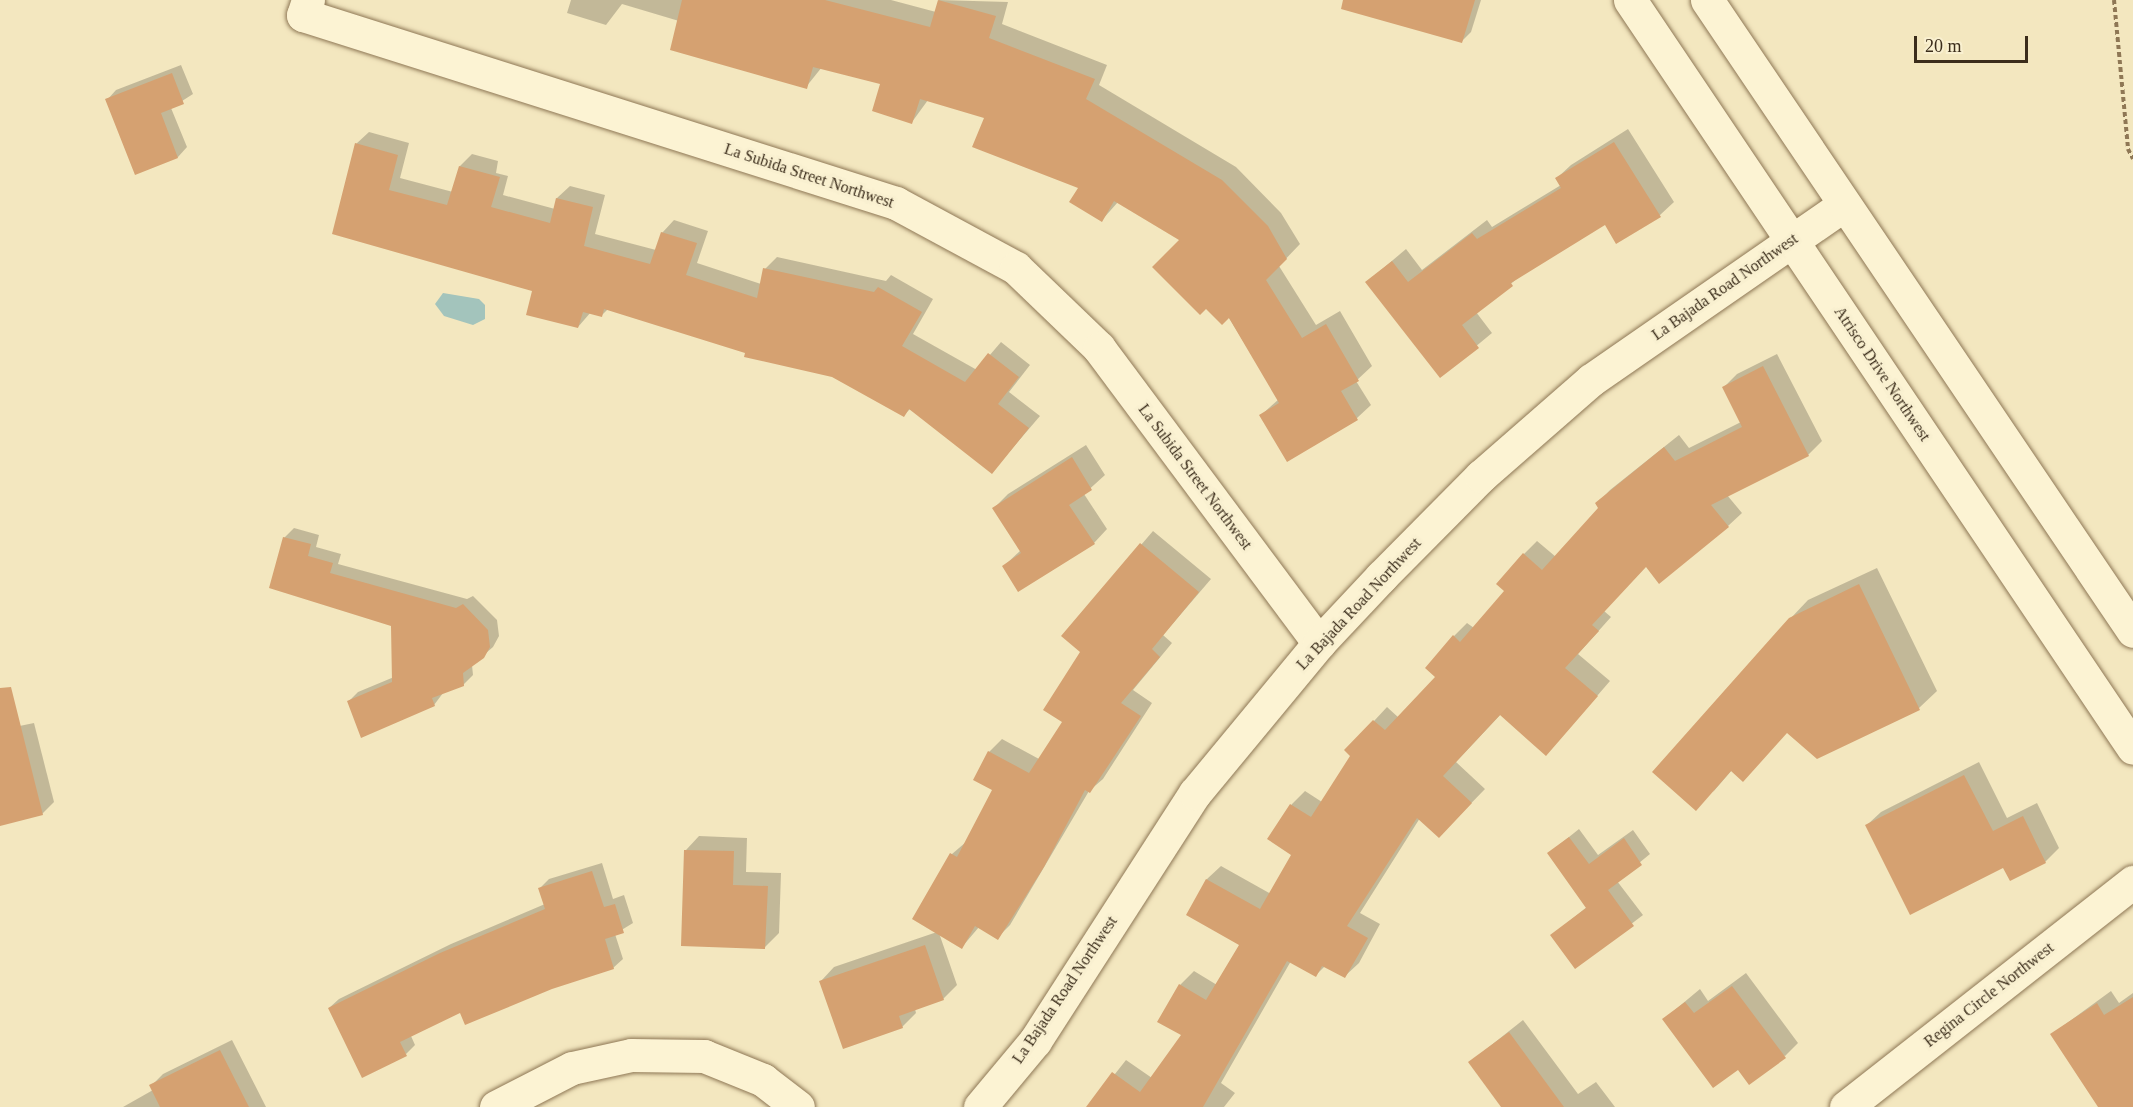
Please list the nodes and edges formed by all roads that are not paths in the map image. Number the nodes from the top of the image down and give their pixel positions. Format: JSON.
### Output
{"nodes":[{"id":1,"x":1630,"y":0,"type":"edge"},
{"id":2,"x":1707,"y":0,"type":"edge"},
{"id":3,"x":306,"y":7,"type":"edge"},
{"id":4,"x":1844,"y":205,"type":"junction"},
{"id":5,"x":1792,"y":240,"type":"junction"},
{"id":6,"x":2133,"y":631,"type":"edge"},
{"id":7,"x":1319,"y":643,"type":"junction"},
{"id":8,"x":2133,"y":748,"type":"edge"},
{"id":9,"x":2133,"y":882,"type":"edge"},
{"id":10,"x":496,"y":1107,"type":"edge"},
{"id":11,"x":798,"y":1107,"type":"edge"},
{"id":12,"x":980,"y":1107,"type":"edge"},
{"id":13,"x":1846,"y":1107,"type":"edge"}],
"edges":[{"from":1,"to":5,"type":"street","name":"Atrisco Drive Northwest"},
{"from":2,"to":4,"type":"street"},
{"from":3,"to":7,"type":"street","name":"La Subida Street Northwest"},
{"from":4,"to":5,"type":"street","name":"La Bajada Road Northwest"},
{"from":4,"to":6,"type":"street"},
{"from":5,"to":7,"type":"street","name":"La Bajada Road Northwest"},
{"from":5,"to":8,"type":"street","name":"Atrisco Drive Northwest"},
{"from":7,"to":12,"type":"street","name":"La Bajada Road Northwest"},
{"from":9,"to":13,"type":"street","name":"Regina Circle Northwest"},
{"from":10,"to":11,"type":"street"}]}
